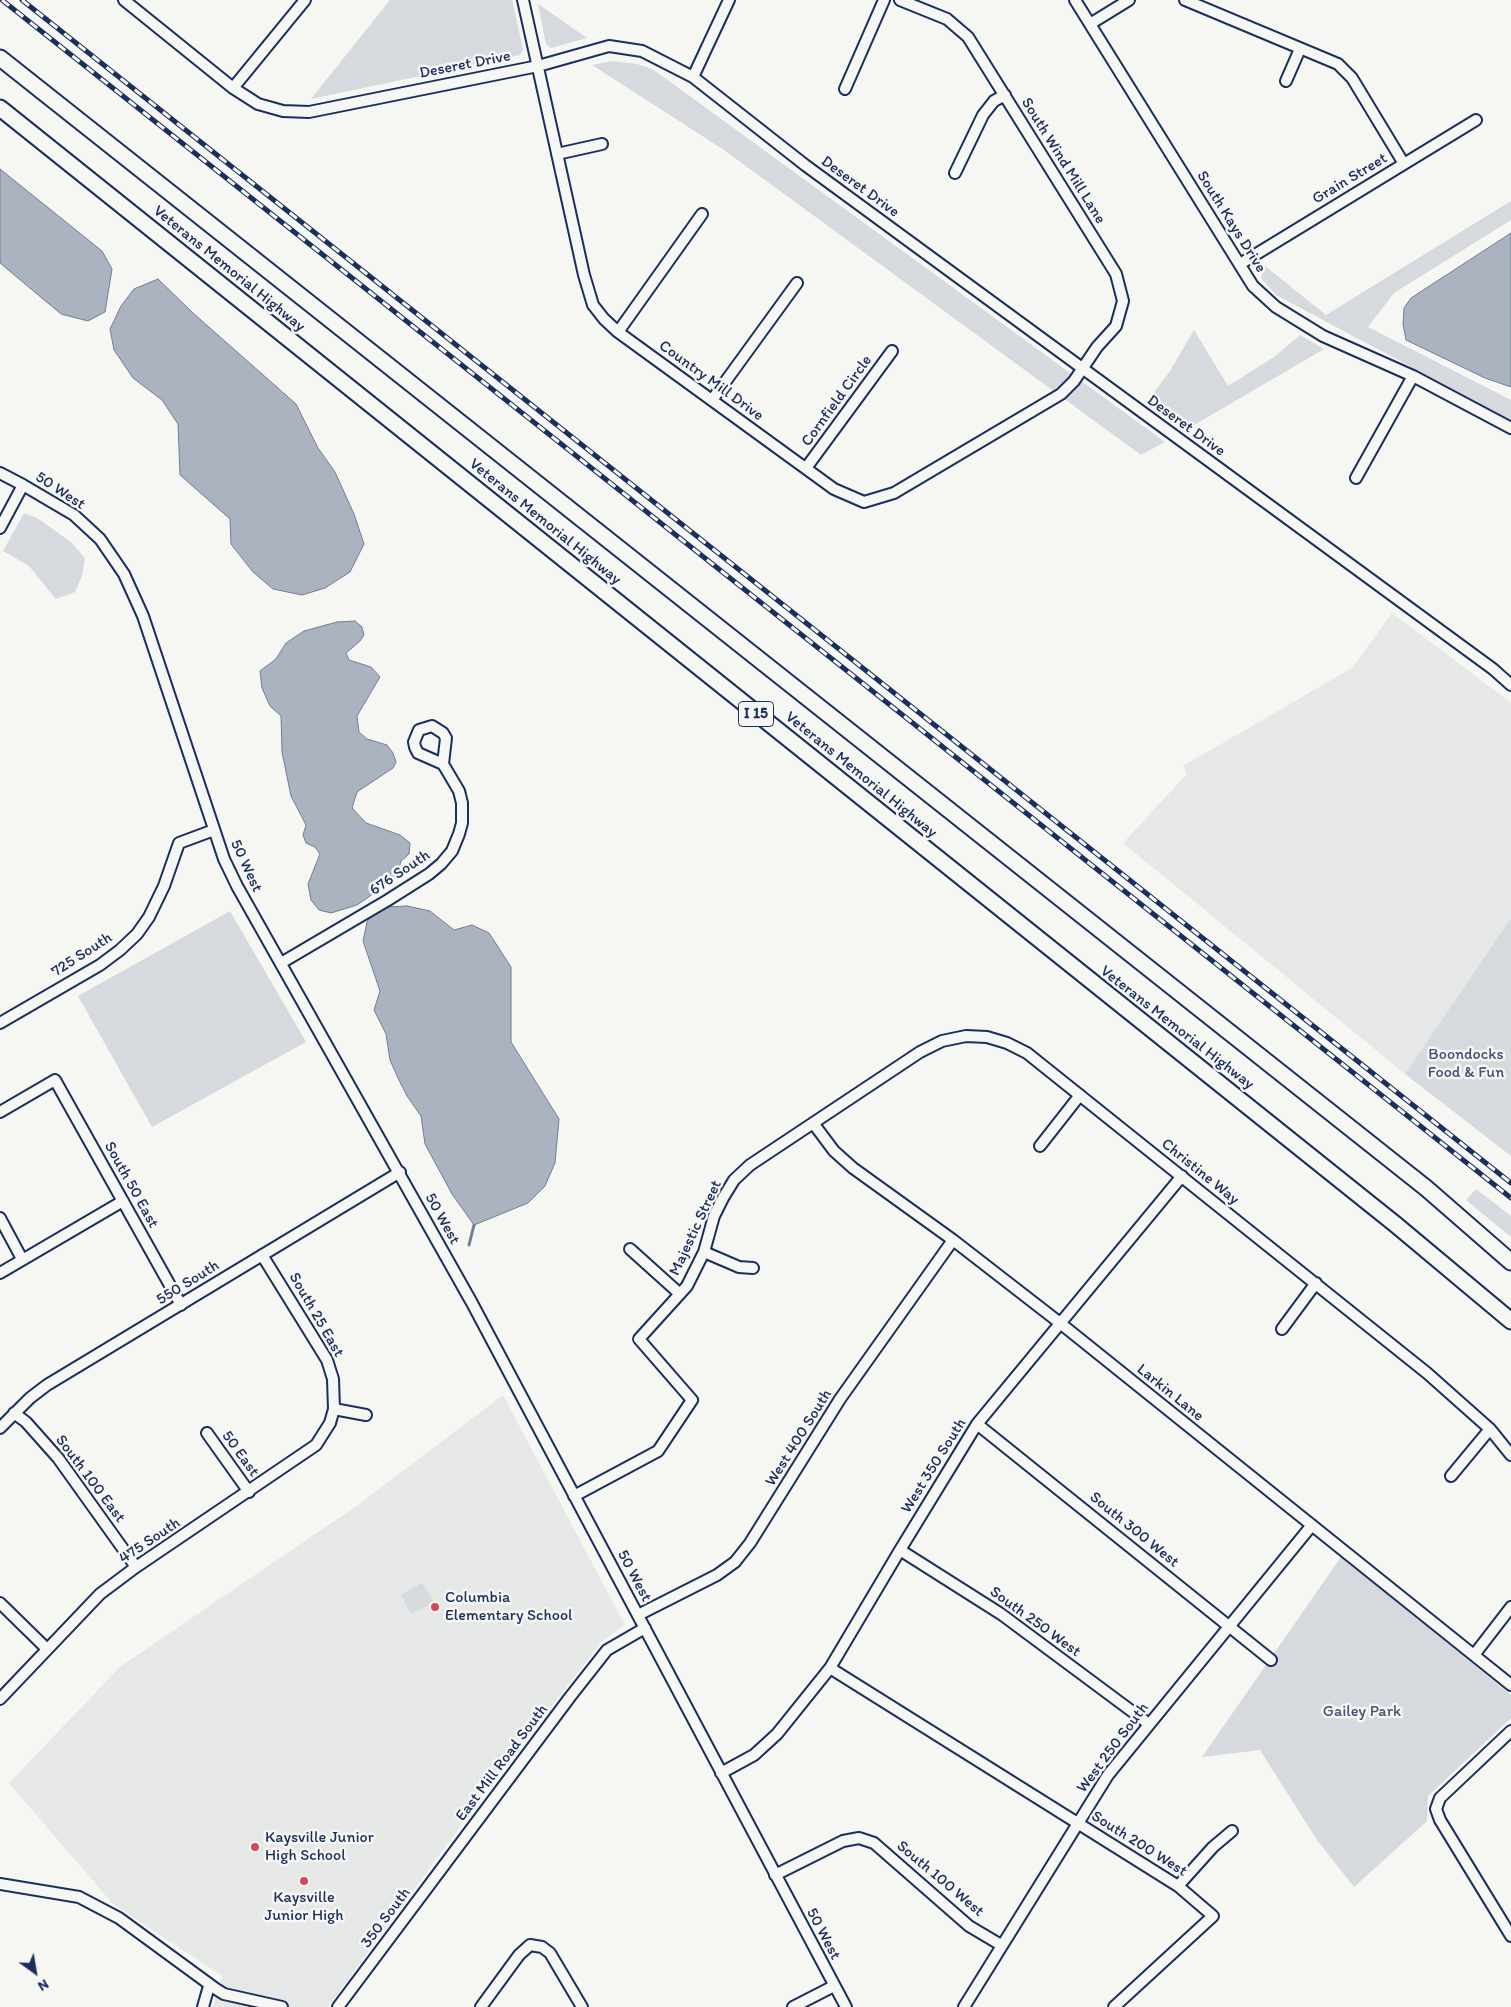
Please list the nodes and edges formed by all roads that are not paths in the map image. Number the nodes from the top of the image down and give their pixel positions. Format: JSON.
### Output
{"nodes":[{"id":1,"x":124,"y":0,"type":"edge"},
{"id":2,"x":305,"y":0,"type":"edge"},
{"id":3,"x":523,"y":0,"type":"edge"},
{"id":4,"x":729,"y":0,"type":"edge"},
{"id":5,"x":884,"y":0,"type":"edge"},
{"id":6,"x":900,"y":0,"type":"edge"},
{"id":7,"x":1075,"y":0,"type":"edge"},
{"id":8,"x":1129,"y":0,"type":"edge"},
{"id":9,"x":1185,"y":0,"type":"edge"},
{"id":10,"x":136,"y":4,"type":"edge"},
{"id":11,"x":1090,"y":24,"type":"junction"},
{"id":12,"x":1300,"y":49,"type":"junction"},
{"id":13,"x":0,"y":58,"type":"edge"},
{"id":14,"x":538,"y":66,"type":"junction"},
{"id":15,"x":692,"y":77,"type":"junction"},
{"id":16,"x":1286,"y":81,"type":"dead end"},
{"id":17,"x":232,"y":88,"type":"junction"},
{"id":18,"x":845,"y":89,"type":"dead end"},
{"id":19,"x":1005,"y":95,"type":"junction"},
{"id":20,"x":0,"y":108,"type":"edge"},
{"id":21,"x":1476,"y":120,"type":"dead end"},
{"id":22,"x":602,"y":144,"type":"dead end"},
{"id":23,"x":557,"y":154,"type":"junction"},
{"id":24,"x":1404,"y":164,"type":"junction"},
{"id":25,"x":955,"y":173,"type":"dead end"},
{"id":26,"x":702,"y":214,"type":"dead end"},
{"id":27,"x":1240,"y":264,"type":"junction"},
{"id":28,"x":797,"y":282,"type":"dead end"},
{"id":29,"x":618,"y":332,"type":"junction"},
{"id":30,"x":892,"y":351,"type":"dead end"},
{"id":31,"x":1082,"y":369,"type":"junction"},
{"id":32,"x":1413,"y":376,"type":"junction"},
{"id":33,"x":712,"y":400,"type":"junction"},
{"id":34,"x":1511,"y":428,"type":"edge"},
{"id":35,"x":806,"y":468,"type":"junction"},
{"id":36,"x":0,"y":474,"type":"edge"},
{"id":37,"x":1356,"y":478,"type":"dead end"},
{"id":38,"x":23,"y":485,"type":"junction"},
{"id":39,"x":0,"y":528,"type":"edge"},
{"id":40,"x":1511,"y":684,"type":"edge"},
{"id":41,"x":443,"y":764,"type":"dead end"},
{"id":42,"x":214,"y":830,"type":"junction"},
{"id":43,"x":281,"y":963,"type":"junction"},
{"id":44,"x":0,"y":1023,"type":"edge"},
{"id":45,"x":1080,"y":1095,"type":"junction"},
{"id":46,"x":839,"y":1106,"type":"joint"},
{"id":47,"x":0,"y":1112,"type":"edge"},
{"id":48,"x":813,"y":1123,"type":"junction"},
{"id":49,"x":1040,"y":1146,"type":"dead end"},
{"id":50,"x":400,"y":1172,"type":"junction"},
{"id":51,"x":1182,"y":1176,"type":"junction"},
{"id":52,"x":123,"y":1202,"type":"junction"},
{"id":53,"x":0,"y":1218,"type":"edge"},
{"id":54,"x":953,"y":1240,"type":"junction"},
{"id":55,"x":630,"y":1249,"type":"dead end"},
{"id":56,"x":704,"y":1252,"type":"junction"},
{"id":57,"x":262,"y":1255,"type":"junction"},
{"id":58,"x":22,"y":1259,"type":"junction"},
{"id":59,"x":1511,"y":1262,"type":"edge"},
{"id":60,"x":753,"y":1268,"type":"dead end"},
{"id":61,"x":0,"y":1273,"type":"edge"},
{"id":62,"x":1316,"y":1283,"type":"junction"},
{"id":63,"x":680,"y":1294,"type":"junction"},
{"id":64,"x":181,"y":1305,"type":"junction"},
{"id":65,"x":1511,"y":1322,"type":"edge"},
{"id":66,"x":1060,"y":1323,"type":"junction"},
{"id":67,"x":1282,"y":1329,"type":"dead end"},
{"id":68,"x":334,"y":1409,"type":"junction"},
{"id":69,"x":14,"y":1413,"type":"junction"},
{"id":70,"x":366,"y":1415,"type":"dead end"},
{"id":71,"x":330,"y":1424,"type":"joint"},
{"id":72,"x":977,"y":1424,"type":"junction"},
{"id":73,"x":0,"y":1428,"type":"edge"},
{"id":74,"x":1490,"y":1429,"type":"junction"},
{"id":75,"x":207,"y":1434,"type":"dead end"},
{"id":76,"x":1511,"y":1455,"type":"edge"},
{"id":77,"x":1451,"y":1476,"type":"dead end"},
{"id":78,"x":249,"y":1492,"type":"junction"},
{"id":79,"x":574,"y":1496,"type":"junction"},
{"id":80,"x":1312,"y":1525,"type":"junction"},
{"id":81,"x":900,"y":1550,"type":"junction"},
{"id":82,"x":136,"y":1568,"type":"junction"},
{"id":83,"x":0,"y":1603,"type":"edge"},
{"id":84,"x":1511,"y":1607,"type":"edge"},
{"id":85,"x":638,"y":1616,"type":"junction"},
{"id":86,"x":1230,"y":1626,"type":"junction"},
{"id":87,"x":645,"y":1628,"type":"junction"},
{"id":88,"x":47,"y":1648,"type":"junction"},
{"id":89,"x":1474,"y":1655,"type":"junction"},
{"id":90,"x":1271,"y":1660,"type":"dead end"},
{"id":91,"x":830,"y":1668,"type":"junction"},
{"id":92,"x":1511,"y":1685,"type":"edge"},
{"id":93,"x":0,"y":1699,"type":"edge"},
{"id":94,"x":1148,"y":1724,"type":"junction"},
{"id":95,"x":1511,"y":1731,"type":"edge"},
{"id":96,"x":721,"y":1773,"type":"junction"},
{"id":97,"x":1078,"y":1824,"type":"junction"},
{"id":98,"x":1232,"y":1831,"type":"dead end"},
{"id":99,"x":458,"y":1847,"type":"joint"},
{"id":100,"x":775,"y":1875,"type":"junction"},
{"id":101,"x":0,"y":1884,"type":"edge"},
{"id":102,"x":1178,"y":1886,"type":"junction"},
{"id":103,"x":1511,"y":1936,"type":"edge"},
{"id":104,"x":1001,"y":1945,"type":"junction"},
{"id":105,"x":209,"y":1986,"type":"junction"},
{"id":106,"x":834,"y":1986,"type":"junction"},
{"id":107,"x":203,"y":2007,"type":"edge"},
{"id":108,"x":282,"y":2007,"type":"edge"},
{"id":109,"x":338,"y":2007,"type":"edge"},
{"id":110,"x":481,"y":2007,"type":"edge"},
{"id":111,"x":582,"y":2007,"type":"edge"},
{"id":112,"x":793,"y":2007,"type":"edge"},
{"id":113,"x":846,"y":2007,"type":"edge"},
{"id":114,"x":964,"y":2007,"type":"edge"},
{"id":115,"x":1114,"y":2007,"type":"edge"}],
"edges":[{"from":1,"to":10,"type":"street","name":"Deseret Drive"},
{"from":2,"to":17,"type":"street"},
{"from":3,"to":14,"type":"street","name":"Country Mill Drive"},
{"from":4,"to":15,"type":"street"},
{"from":5,"to":18,"type":"street"},
{"from":6,"to":19,"type":"street","name":"South Wind Mill Lane"},
{"from":7,"to":11,"type":"street","name":"South Kays Drive"},
{"from":8,"to":11,"type":"street"},
{"from":9,"to":12,"type":"street"},
{"from":10,"to":17,"type":"street","name":"Deseret Drive"},
{"from":11,"to":27,"type":"street","name":"South Kays Drive"},
{"from":12,"to":16,"type":"street"},
{"from":12,"to":24,"type":"street"},
{"from":13,"to":59,"type":"highway","name":"Veterans Memorial Highway","number":"I 15"},
{"from":14,"to":15,"type":"street","name":"Deseret Drive"},
{"from":14,"to":17,"type":"street","name":"Deseret Drive"},
{"from":14,"to":23,"type":"street","name":"Country Mill Drive"},
{"from":15,"to":31,"type":"street","name":"Deseret Drive"},
{"from":19,"to":25,"type":"street"},
{"from":19,"to":31,"type":"street","name":"South Wind Mill Lane"},
{"from":20,"to":65,"type":"highway","name":"Veterans Memorial Highway","number":"I 15"},
{"from":21,"to":24,"type":"street","name":"Grain Street"},
{"from":22,"to":23,"type":"street"},
{"from":23,"to":29,"type":"street","name":"Country Mill Drive"},
{"from":24,"to":27,"type":"street","name":"Grain Street"},
{"from":26,"to":29,"type":"street"},
{"from":27,"to":32,"type":"street","name":"South Kays Drive"},
{"from":28,"to":33,"type":"street"},
{"from":29,"to":33,"type":"street","name":"Country Mill Drive"},
{"from":30,"to":35,"type":"street","name":"Cornfield Circle"},
{"from":31,"to":35,"type":"street","name":"Country Mill Drive"},
{"from":31,"to":40,"type":"street","name":"Deseret Drive"},
{"from":32,"to":34,"type":"street","name":"South Kays Drive"},
{"from":32,"to":37,"type":"street"},
{"from":33,"to":35,"type":"street","name":"Country Mill Drive"},
{"from":36,"to":38,"type":"street","name":"50 West"},
{"from":38,"to":39,"type":"street"},
{"from":38,"to":42,"type":"street","name":"50 West"},
{"from":41,"to":43,"type":"street","name":"676 South"},
{"from":42,"to":43,"type":"street","name":"50 West"},
{"from":42,"to":44,"type":"street","name":"725 South"},
{"from":43,"to":50,"type":"street","name":"50 West"},
{"from":45,"to":46,"type":"street","name":"Christine Way"},
{"from":45,"to":49,"type":"street"},
{"from":45,"to":51,"type":"street","name":"Christine Way"},
{"from":46,"to":48,"type":"street","name":"Majestic Street"},
{"from":47,"to":52,"type":"street","name":"South 50 East"},
{"from":48,"to":54,"type":"street","name":"Larkin Lane"},
{"from":48,"to":56,"type":"street","name":"Majestic Street"},
{"from":50,"to":57,"type":"street","name":"550 South"},
{"from":50,"to":79,"type":"street","name":"50 West"},
{"from":51,"to":62,"type":"street","name":"Christine Way"},
{"from":51,"to":66,"type":"street","name":"West 350 South"},
{"from":52,"to":58,"type":"street"},
{"from":52,"to":64,"type":"street","name":"South 50 East"},
{"from":53,"to":58,"type":"street"},
{"from":54,"to":66,"type":"street","name":"Larkin Lane"},
{"from":54,"to":85,"type":"street","name":"West 400 South"},
{"from":55,"to":63,"type":"street"},
{"from":56,"to":60,"type":"street"},
{"from":56,"to":63,"type":"street","name":"Majestic Street"},
{"from":57,"to":64,"type":"street","name":"550 South"},
{"from":57,"to":68,"type":"street","name":"South 25 East"},
{"from":58,"to":61,"type":"street"},
{"from":62,"to":67,"type":"street"},
{"from":62,"to":74,"type":"street","name":"Christine Way"},
{"from":63,"to":79,"type":"street","name":"Majestic Street"},
{"from":64,"to":69,"type":"street","name":"550 South"},
{"from":66,"to":72,"type":"street","name":"West 350 South"},
{"from":66,"to":80,"type":"street","name":"Larkin Lane"},
{"from":68,"to":70,"type":"street"},
{"from":68,"to":71,"type":"street","name":"South 25 East"},
{"from":69,"to":73,"type":"street","name":"550 South"},
{"from":69,"to":82,"type":"street","name":"South 100 East"},
{"from":71,"to":78,"type":"street","name":"475 South"},
{"from":72,"to":81,"type":"street","name":"West 350 South"},
{"from":72,"to":86,"type":"street","name":"South 300 West"},
{"from":74,"to":76,"type":"street","name":"Christine Way"},
{"from":74,"to":77,"type":"street"},
{"from":75,"to":78,"type":"street","name":"50 East"},
{"from":78,"to":82,"type":"street","name":"475 South"},
{"from":79,"to":85,"type":"street","name":"50 West"},
{"from":80,"to":86,"type":"street","name":"West 250 South"},
{"from":80,"to":89,"type":"street","name":"Larkin Lane"},
{"from":81,"to":91,"type":"street","name":"West 350 South"},
{"from":81,"to":94,"type":"street","name":"South 250 West"},
{"from":82,"to":88,"type":"street","name":"475 South"},
{"from":83,"to":88,"type":"street"},
{"from":84,"to":89,"type":"street"},
{"from":85,"to":87,"type":"street","name":"50 West"},
{"from":86,"to":90,"type":"street","name":"South 300 West"},
{"from":86,"to":94,"type":"street","name":"West 250 South"},
{"from":87,"to":96,"type":"street","name":"50 West"},
{"from":87,"to":99,"type":"street","name":"East Mill Road South"},
{"from":88,"to":93,"type":"street","name":"475 South"},
{"from":89,"to":92,"type":"street","name":"Larkin Lane"},
{"from":91,"to":96,"type":"street","name":"West 350 South"},
{"from":91,"to":97,"type":"street","name":"South 200 West"},
{"from":94,"to":97,"type":"street","name":"West 250 South"},
{"from":95,"to":103,"type":"street"},
{"from":96,"to":100,"type":"street","name":"50 West"},
{"from":97,"to":102,"type":"street","name":"South 200 West"},
{"from":97,"to":104,"type":"street","name":"West 250 South"},
{"from":98,"to":102,"type":"street"},
{"from":99,"to":109,"type":"street","name":"350 South"},
{"from":100,"to":104,"type":"street","name":"South 100 West"},
{"from":100,"to":106,"type":"street","name":"50 West"},
{"from":101,"to":105,"type":"street"},
{"from":102,"to":115,"type":"street","name":"South 200 West"},
{"from":104,"to":114,"type":"street","name":"West 250 South"},
{"from":105,"to":107,"type":"street"},
{"from":105,"to":108,"type":"street"},
{"from":106,"to":112,"type":"street"},
{"from":106,"to":113,"type":"street","name":"50 West"},
{"from":110,"to":111,"type":"street"}]}
